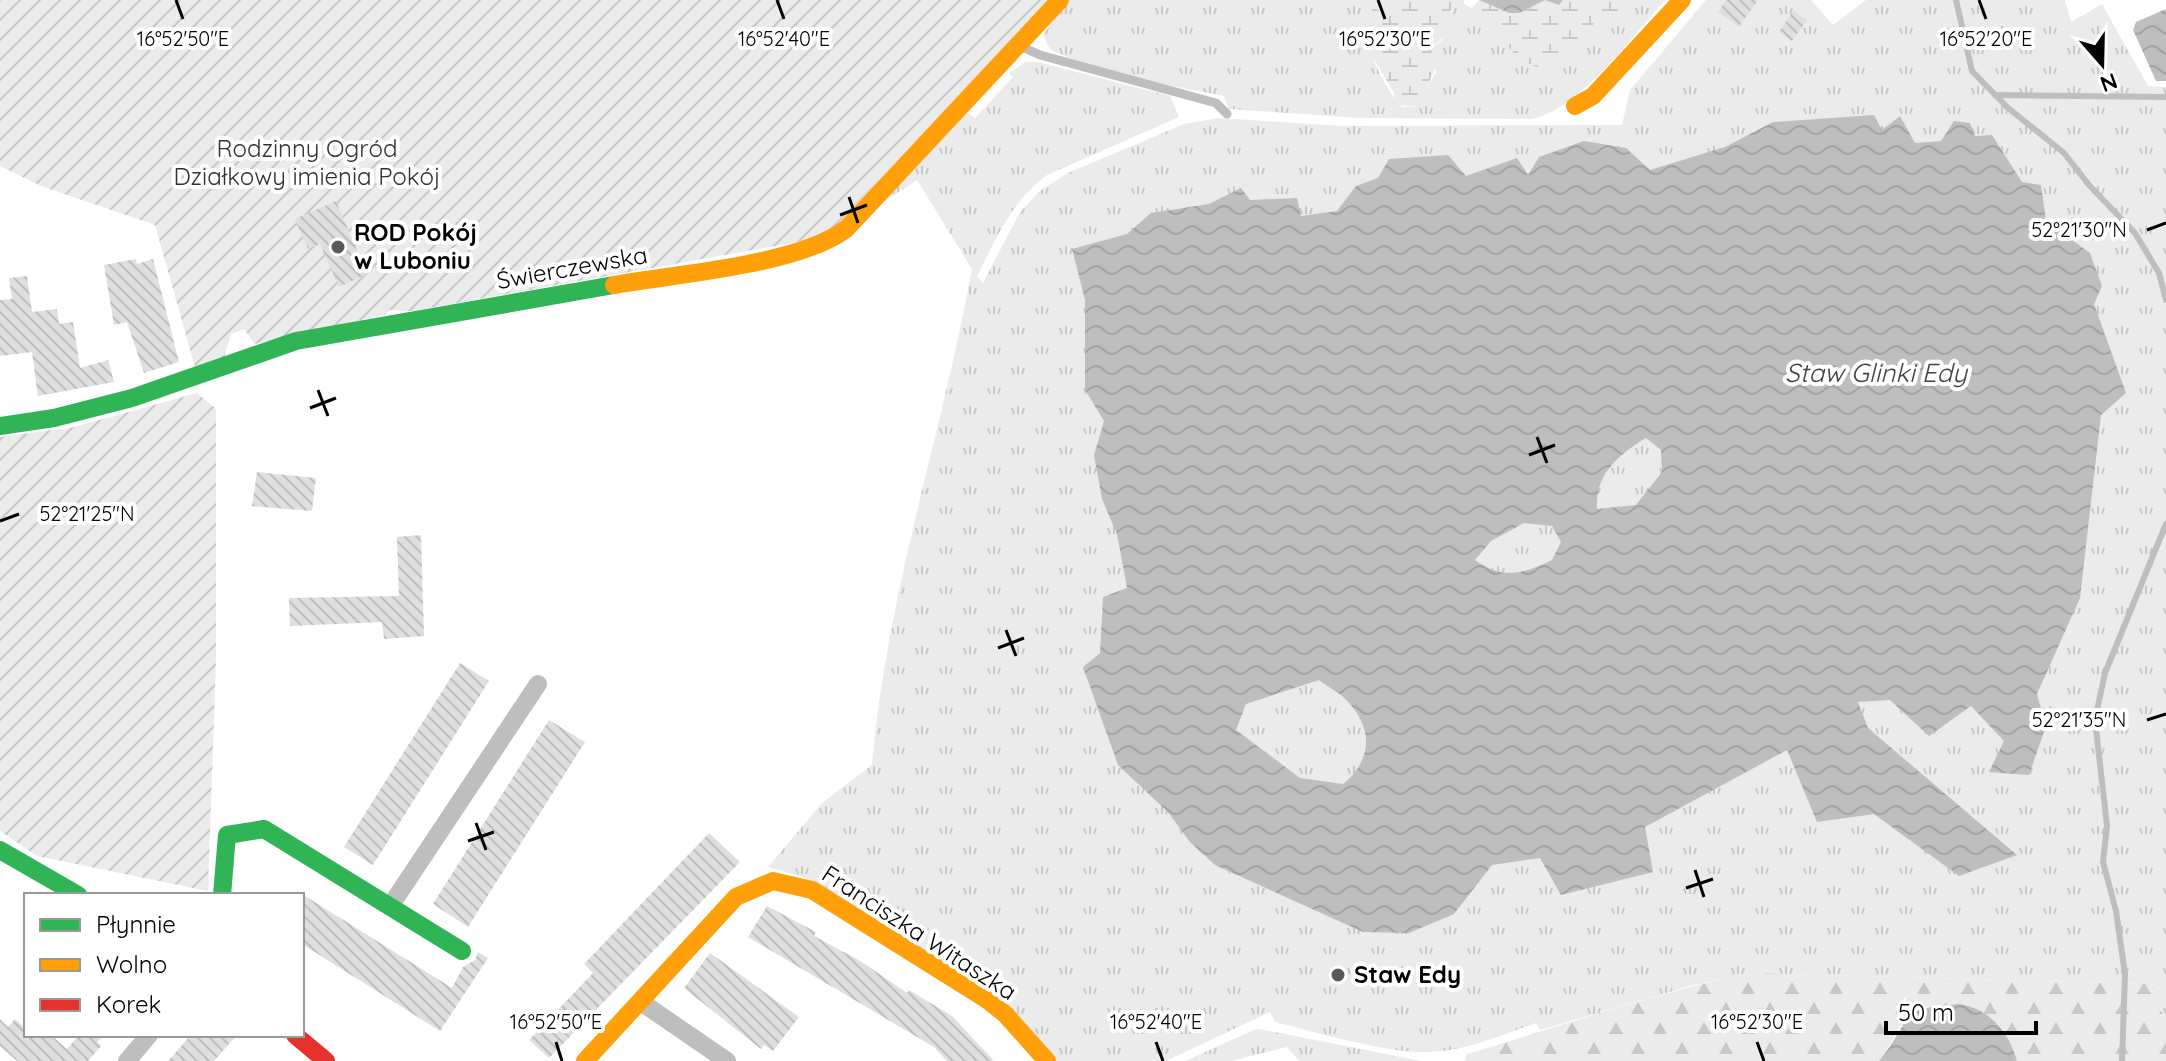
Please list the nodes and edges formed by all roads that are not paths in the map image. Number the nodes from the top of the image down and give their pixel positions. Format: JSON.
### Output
{"nodes":[{"id":1,"x":1060,"y":0,"type":"edge"},
{"id":2,"x":1682,"y":0,"type":"edge"},
{"id":3,"x":1020,"y":46,"type":"junction"},
{"id":4,"x":1575,"y":106,"type":"dead end"},
{"id":5,"x":1227,"y":114,"type":"dead end"},
{"id":6,"x":0,"y":426,"type":"edge"},
{"id":7,"x":538,"y":684,"type":"dead end"},
{"id":8,"x":0,"y":850,"type":"edge"},
{"id":9,"x":75,"y":893,"type":"edge"},
{"id":10,"x":222,"y":893,"type":"edge"},
{"id":11,"x":391,"y":905,"type":"junction"},
{"id":12,"x":462,"y":951,"type":"dead end"},
{"id":13,"x":641,"y":1002,"type":"junction"},
{"id":14,"x":147,"y":1037,"type":"edge"},
{"id":15,"x":297,"y":1037,"type":"edge"},
{"id":16,"x":127,"y":1061,"type":"edge"},
{"id":17,"x":326,"y":1061,"type":"edge"},
{"id":18,"x":585,"y":1061,"type":"edge"},
{"id":19,"x":727,"y":1061,"type":"edge"},
{"id":20,"x":1047,"y":1061,"type":"edge"}],
"edges":[{"from":1,"to":3,"type":"street","name":"Świerczewska"},
{"from":2,"to":4,"type":"street"},
{"from":3,"to":5,"type":"lane"},
{"from":3,"to":6,"type":"street","name":"Świerczewska"},
{"from":7,"to":11,"type":"street"},
{"from":8,"to":9,"type":"street"},
{"from":10,"to":11,"type":"street"},
{"from":11,"to":12,"type":"street"},
{"from":13,"to":18,"type":"street","name":"Franciszka Witaszka"},
{"from":13,"to":19,"type":"street"},
{"from":13,"to":20,"type":"street","name":"Franciszka Witaszka"},
{"from":14,"to":16,"type":"street"},
{"from":15,"to":17,"type":"street"}]}
